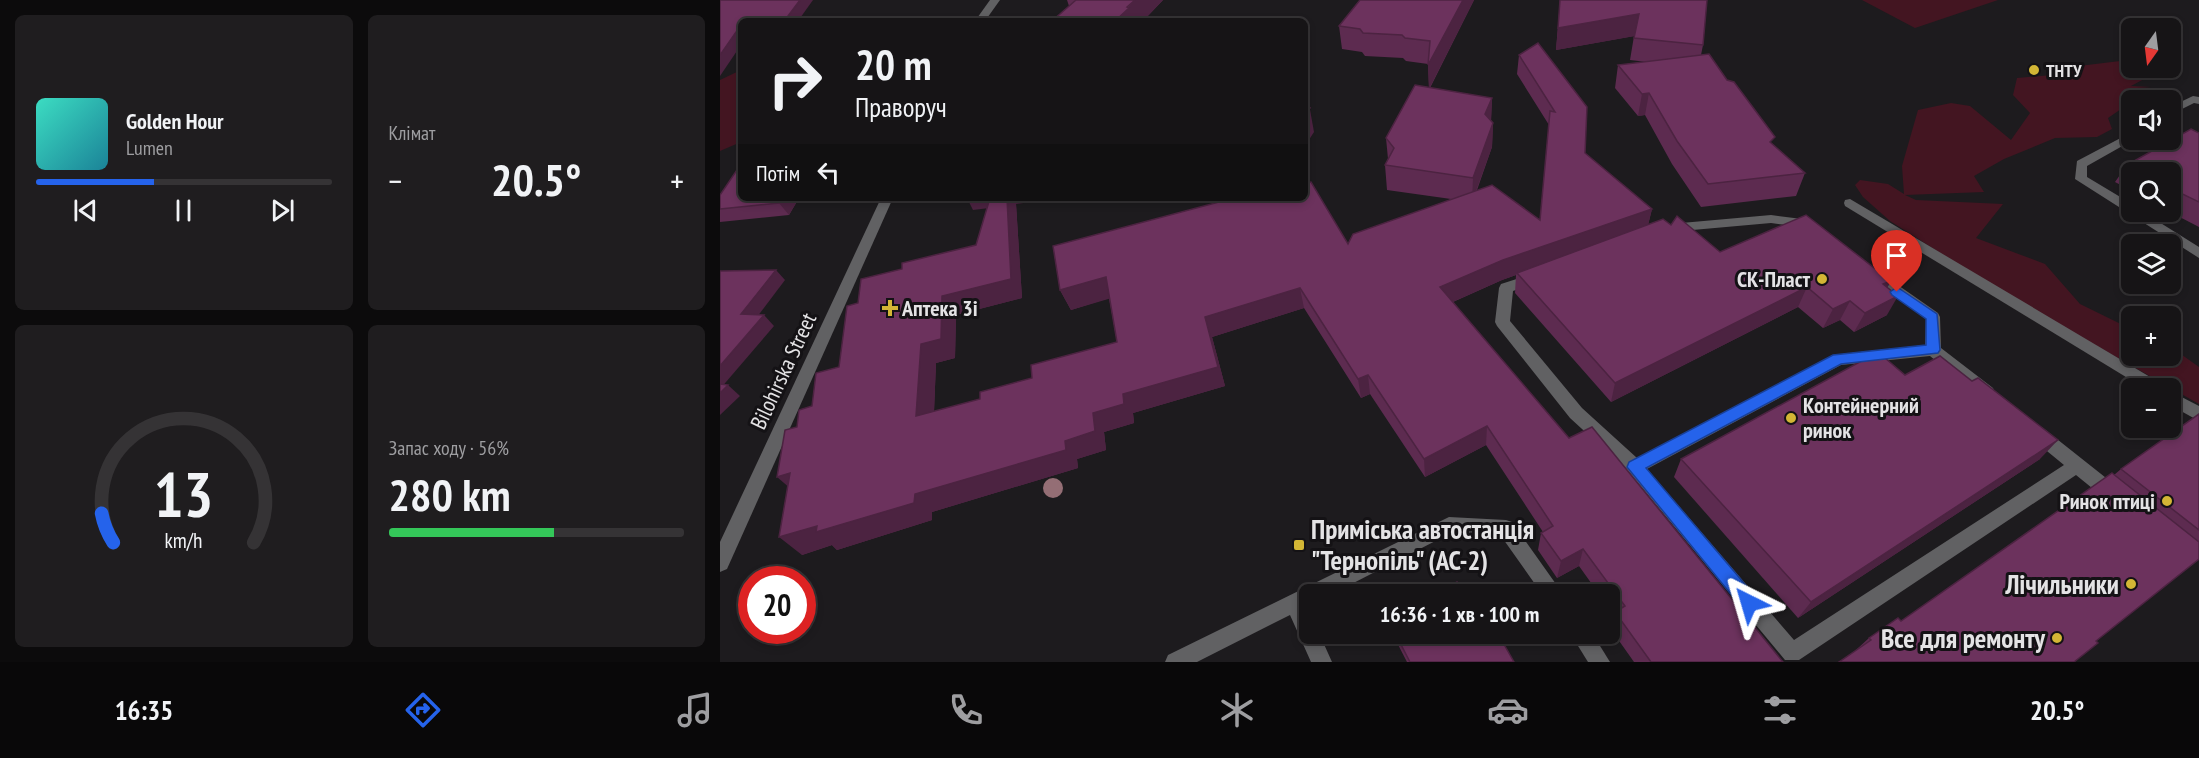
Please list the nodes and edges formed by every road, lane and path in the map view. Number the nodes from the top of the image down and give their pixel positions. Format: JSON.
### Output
{"nodes":[{"id":1,"x":995,"y":0,"type":"edge"},
{"id":2,"x":982,"y":18,"type":"edge"},
{"id":3,"x":2199,"y":101,"type":"edge"},
{"id":4,"x":2181,"y":106,"type":"edge"},
{"id":5,"x":2121,"y":141,"type":"edge"},
{"id":6,"x":886,"y":201,"type":"edge"},
{"id":7,"x":1850,"y":203,"type":"dead end"},
{"id":8,"x":2121,"y":204,"type":"edge"},
{"id":9,"x":2150,"y":222,"type":"edge"},
{"id":10,"x":1819,"y":231,"type":"edge"},
{"id":11,"x":1656,"y":232,"type":"edge"},
{"id":12,"x":2199,"y":253,"type":"edge"},
{"id":13,"x":1862,"y":265,"type":"edge"},
{"id":14,"x":1549,"y":272,"type":"edge"},
{"id":15,"x":1933,"y":350,"type":"junction"},
{"id":16,"x":2139,"y":378,"type":"edge"},
{"id":17,"x":2181,"y":403,"type":"edge"},
{"id":18,"x":2005,"y":407,"type":"edge"},
{"id":19,"x":2199,"y":414,"type":"edge"},
{"id":20,"x":2023,"y":422,"type":"edge"},
{"id":21,"x":2077,"y":465,"type":"junction"},
{"id":22,"x":1635,"y":467,"type":"junction"},
{"id":23,"x":2126,"y":505,"type":"edge"},
{"id":24,"x":720,"y":563,"type":"edge"},
{"id":25,"x":1331,"y":584,"type":"edge"},
{"id":26,"x":1546,"y":584,"type":"edge"},
{"id":27,"x":1299,"y":600,"type":"edge"},
{"id":28,"x":1317,"y":644,"type":"edge"},
{"id":29,"x":1588,"y":644,"type":"edge"},
{"id":30,"x":1175,"y":662,"type":"edge"},
{"id":31,"x":1322,"y":662,"type":"edge"},
{"id":32,"x":1600,"y":662,"type":"edge"}],
"edges":[{"from":1,"to":2,"type":"street"},
{"from":3,"to":4,"type":"street"},
{"from":5,"to":8,"type":"street"},
{"from":6,"to":24,"type":"street","name":"Bilohirska Street"},
{"from":7,"to":16,"type":"street"},
{"from":9,"to":12,"type":"street"},
{"from":10,"to":11,"type":"street"},
{"from":13,"to":15,"type":"street"},
{"from":14,"to":22,"type":"street"},
{"from":15,"to":18,"type":"street"},
{"from":15,"to":22,"type":"street"},
{"from":17,"to":19,"type":"street"},
{"from":20,"to":21,"type":"street"},
{"from":21,"to":22,"type":"street"},
{"from":21,"to":23,"type":"street"},
{"from":25,"to":26,"type":"street"},
{"from":27,"to":30,"type":"street"},
{"from":28,"to":31,"type":"street"},
{"from":29,"to":32,"type":"street"}]}
